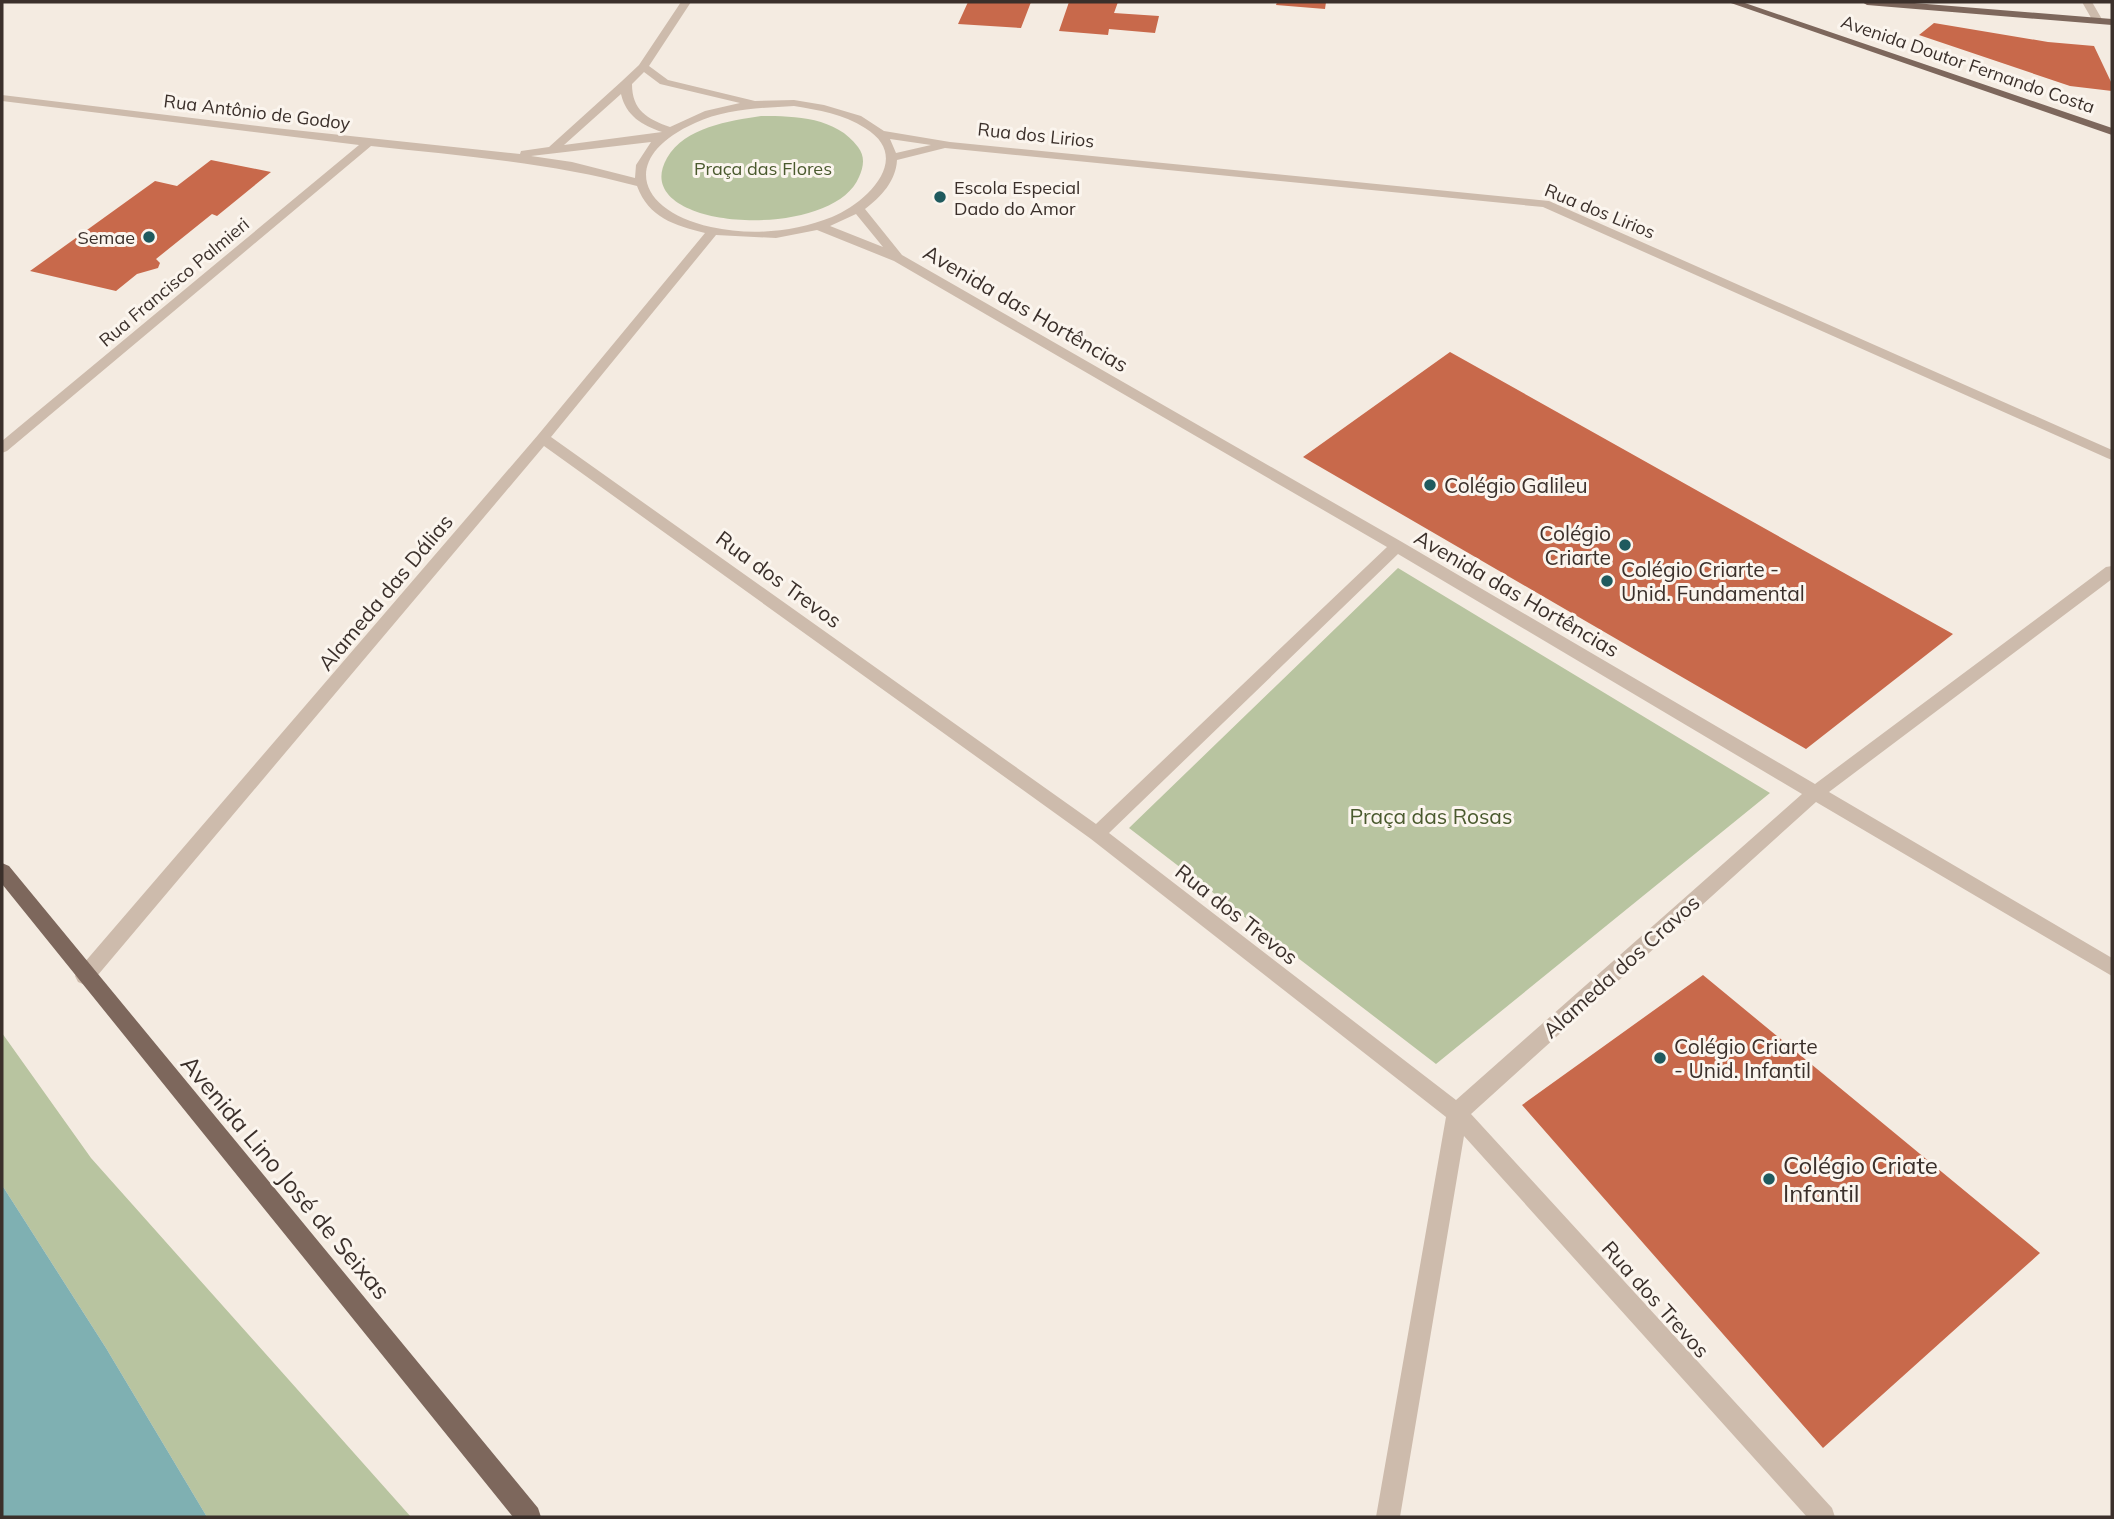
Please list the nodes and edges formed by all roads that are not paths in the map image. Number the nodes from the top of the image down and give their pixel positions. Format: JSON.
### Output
{"nodes":[{"id":1,"x":686,"y":2,"type":"edge"},
{"id":2,"x":1733,"y":2,"type":"edge"},
{"id":3,"x":1867,"y":2,"type":"edge"},
{"id":4,"x":2087,"y":2,"type":"edge"},
{"id":5,"x":2098,"y":21,"type":"junction"},
{"id":6,"x":2112,"y":22,"type":"edge"},
{"id":7,"x":643,"y":67,"type":"junction"},
{"id":8,"x":626,"y":83,"type":"junction"},
{"id":9,"x":2,"y":99,"type":"edge"},
{"id":10,"x":757,"y":104,"type":"junction"},
{"id":11,"x":2112,"y":132,"type":"edge"},
{"id":12,"x":666,"y":134,"type":"junction"},
{"id":13,"x":880,"y":134,"type":"junction"},
{"id":14,"x":369,"y":143,"type":"junction"},
{"id":15,"x":950,"y":145,"type":"junction"},
{"id":16,"x":553,"y":149,"type":"junction"},
{"id":17,"x":508,"y":155,"type":"junction"},
{"id":18,"x":892,"y":157,"type":"junction"},
{"id":19,"x":639,"y":183,"type":"junction"},
{"id":20,"x":858,"y":208,"type":"junction"},
{"id":21,"x":818,"y":226,"type":"junction"},
{"id":22,"x":712,"y":232,"type":"junction"},
{"id":23,"x":898,"y":258,"type":"junction"},
{"id":24,"x":543,"y":438,"type":"junction"},
{"id":25,"x":2,"y":448,"type":"edge"},
{"id":26,"x":2112,"y":455,"type":"edge"},
{"id":27,"x":1397,"y":546,"type":"junction"},
{"id":28,"x":2112,"y":571,"type":"edge"},
{"id":29,"x":1815,"y":793,"type":"junction"},
{"id":30,"x":1097,"y":835,"type":"junction"},
{"id":31,"x":2,"y":871,"type":"edge"},
{"id":32,"x":2112,"y":968,"type":"edge"},
{"id":33,"x":85,"y":976,"type":"junction"},
{"id":34,"x":1457,"y":1113,"type":"junction"},
{"id":35,"x":529,"y":1517,"type":"edge"},
{"id":36,"x":1388,"y":1517,"type":"edge"},
{"id":37,"x":1823,"y":1517,"type":"edge"}],
"edges":[{"from":1,"to":7,"type":"street"},
{"from":2,"to":11,"type":"main road","name":"Avenida Doutor Fernando Costa"},
{"from":3,"to":5,"type":"main road"},
{"from":4,"to":5,"type":"street"},
{"from":5,"to":6,"type":"main road"},
{"from":7,"to":8,"type":"street"},
{"from":7,"to":10,"type":"street"},
{"from":8,"to":12,"type":"street"},
{"from":8,"to":16,"type":"street"},
{"from":9,"to":14,"type":"street","name":"Rua Antônio de Godoy"},
{"from":10,"to":12,"type":"street"},
{"from":10,"to":13,"type":"street"},
{"from":12,"to":16,"type":"street","name":"Rua Antônio de Godoy"},
{"from":12,"to":19,"type":"street"},
{"from":13,"to":15,"type":"street","name":"Rua dos Lirios"},
{"from":13,"to":18,"type":"street"},
{"from":14,"to":17,"type":"street","name":"Rua Antônio de Godoy"},
{"from":14,"to":25,"type":"street","name":"Rua Francisco Palmieri"},
{"from":15,"to":18,"type":"street","name":"Rua dos Lirios"},
{"from":15,"to":26,"type":"street","name":"Rua dos Lirios"},
{"from":16,"to":17,"type":"street","name":"Rua Antônio de Godoy"},
{"from":17,"to":19,"type":"street","name":"Rua Antônio de Godoy"},
{"from":18,"to":20,"type":"street"},
{"from":19,"to":22,"type":"street"},
{"from":20,"to":21,"type":"street"},
{"from":20,"to":23,"type":"street","name":"Avenida das Hortências"},
{"from":21,"to":22,"type":"street"},
{"from":21,"to":23,"type":"street","name":"Avenida das Hortências"},
{"from":22,"to":24,"type":"street","name":"Alameda das Dálias"},
{"from":23,"to":27,"type":"street","name":"Avenida das Hortências"},
{"from":24,"to":30,"type":"street","name":"Rua dos Trevos"},
{"from":24,"to":33,"type":"street","name":"Alameda das Dálias"},
{"from":27,"to":29,"type":"street","name":"Avenida das Hortências"},
{"from":27,"to":30,"type":"street"},
{"from":28,"to":29,"type":"street","name":"Alameda dos Cravos"},
{"from":29,"to":32,"type":"street","name":"Avenida das Hortências"},
{"from":29,"to":34,"type":"street","name":"Alameda dos Cravos"},
{"from":30,"to":34,"type":"street","name":"Rua dos Trevos"},
{"from":31,"to":33,"type":"main road","name":"Avenida Lino José de Seixas"},
{"from":33,"to":35,"type":"main road","name":"Avenida Lino José de Seixas"},
{"from":34,"to":36,"type":"street"},
{"from":34,"to":37,"type":"street","name":"Rua dos Trevos"}]}
